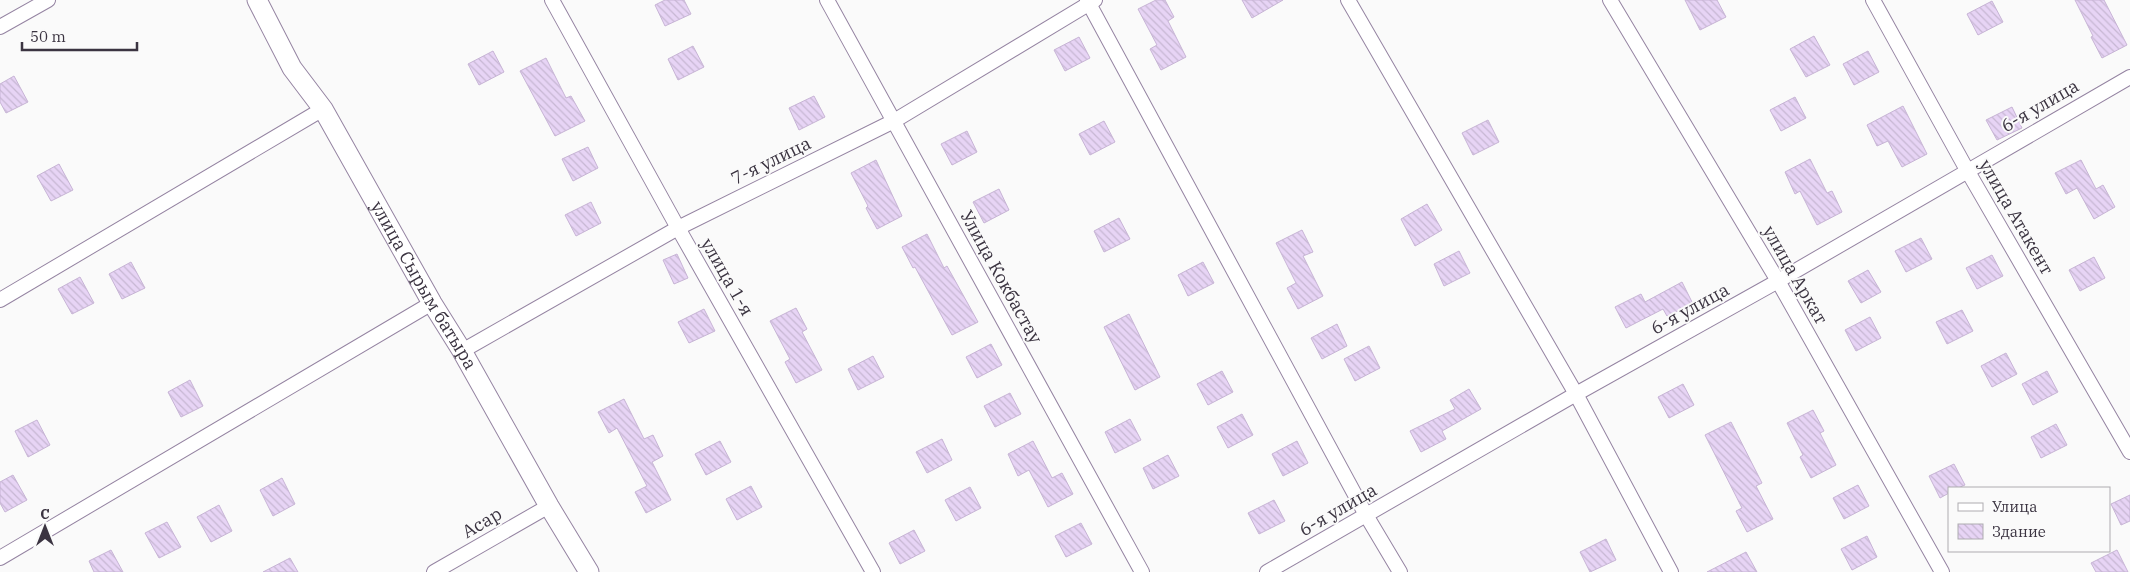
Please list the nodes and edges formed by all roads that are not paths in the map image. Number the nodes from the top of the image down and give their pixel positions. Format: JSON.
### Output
{"nodes":[{"id":1,"x":48,"y":0,"type":"edge"},
{"id":2,"x":257,"y":0,"type":"edge"},
{"id":3,"x":552,"y":0,"type":"edge"},
{"id":4,"x":826,"y":0,"type":"edge"},
{"id":5,"x":1348,"y":0,"type":"edge"},
{"id":6,"x":1610,"y":0,"type":"edge"},
{"id":7,"x":1873,"y":0,"type":"edge"},
{"id":8,"x":1090,"y":1,"type":"edge"},
{"id":9,"x":0,"y":27,"type":"edge"},
{"id":10,"x":2130,"y":77,"type":"edge"},
{"id":11,"x":323,"y":109,"type":"junction"},
{"id":12,"x":894,"y":121,"type":"junction"},
{"id":13,"x":1967,"y":170,"type":"junction"},
{"id":14,"x":678,"y":228,"type":"junction"},
{"id":15,"x":1778,"y":281,"type":"junction"},
{"id":16,"x":0,"y":300,"type":"edge"},
{"id":17,"x":432,"y":303,"type":"junction"},
{"id":18,"x":462,"y":351,"type":"junction"},
{"id":19,"x":1576,"y":394,"type":"junction"},
{"id":20,"x":2130,"y":452,"type":"edge"},
{"id":21,"x":549,"y":506,"type":"junction"},
{"id":22,"x":1366,"y":515,"type":"junction"},
{"id":23,"x":0,"y":558,"type":"edge"},
{"id":24,"x":434,"y":572,"type":"edge"},
{"id":25,"x":589,"y":572,"type":"edge"},
{"id":26,"x":873,"y":572,"type":"edge"},
{"id":27,"x":1142,"y":572,"type":"edge"},
{"id":28,"x":1267,"y":572,"type":"edge"},
{"id":29,"x":1400,"y":572,"type":"edge"},
{"id":30,"x":1671,"y":572,"type":"edge"},
{"id":31,"x":1942,"y":572,"type":"edge"}],
"edges":[{"from":1,"to":9,"type":"street"},
{"from":2,"to":11,"type":"street","name":"улица Сырым батыра"},
{"from":3,"to":14,"type":"street","name":"улица 1-я"},
{"from":4,"to":12,"type":"street","name":"Улица Кокбастау"},
{"from":5,"to":19,"type":"street"},
{"from":6,"to":15,"type":"street","name":"улица Аркат"},
{"from":7,"to":13,"type":"street","name":"улица Атакент"},
{"from":8,"to":12,"type":"street","name":"7-я улица"},
{"from":8,"to":22,"type":"street"},
{"from":10,"to":13,"type":"street","name":"6-я улица"},
{"from":11,"to":16,"type":"street"},
{"from":11,"to":17,"type":"street","name":"улица Сырым батыра"},
{"from":12,"to":14,"type":"street","name":"7-я улица"},
{"from":12,"to":27,"type":"street","name":"Улица Кокбастау"},
{"from":13,"to":15,"type":"street","name":"6-я улица"},
{"from":13,"to":20,"type":"street","name":"улица Атакент"},
{"from":14,"to":18,"type":"street","name":"7-я улица"},
{"from":14,"to":26,"type":"street","name":"улица 1-я"},
{"from":15,"to":19,"type":"street","name":"6-я улица"},
{"from":15,"to":31,"type":"street","name":"улица Аркат"},
{"from":17,"to":18,"type":"street","name":"улица Сырым батыра"},
{"from":17,"to":23,"type":"street"},
{"from":18,"to":21,"type":"street","name":"улица Сырым батыра"},
{"from":19,"to":22,"type":"street","name":"6-я улица"},
{"from":19,"to":30,"type":"street"},
{"from":21,"to":24,"type":"street","name":"Асар"},
{"from":21,"to":25,"type":"street","name":"улица Сырым батыра"},
{"from":22,"to":28,"type":"street","name":"6-я улица"},
{"from":22,"to":29,"type":"street"}]}
